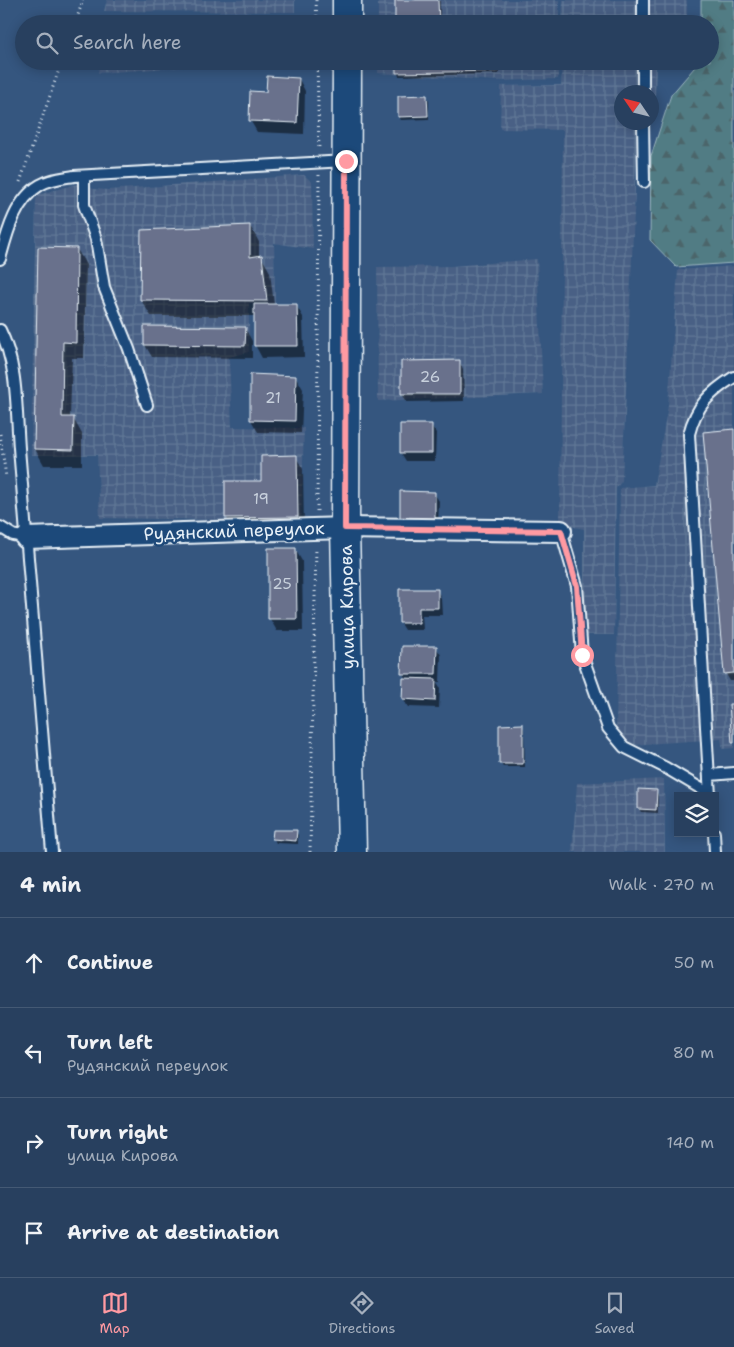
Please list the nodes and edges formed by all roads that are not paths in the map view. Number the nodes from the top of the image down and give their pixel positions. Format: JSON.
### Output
{"nodes":[{"id":1,"x":347,"y":0,"type":"edge"},
{"id":2,"x":643,"y":0,"type":"edge"},
{"id":3,"x":347,"y":15,"type":"edge"},
{"id":4,"x":643,"y":15,"type":"edge"},
{"id":5,"x":347,"y":70,"type":"edge"},
{"id":6,"x":643,"y":70,"type":"edge"},
{"id":7,"x":643,"y":85,"type":"edge"},
{"id":8,"x":644,"y":130,"type":"edge"},
{"id":9,"x":346,"y":161,"type":"junction"},
{"id":10,"x":84,"y":176,"type":"junction"},
{"id":11,"x":644,"y":182,"type":"dead end"},
{"id":12,"x":0,"y":259,"type":"edge"},
{"id":13,"x":0,"y":330,"type":"edge"},
{"id":14,"x":734,"y":377,"type":"edge"},
{"id":15,"x":147,"y":405,"type":"dead end"},
{"id":16,"x":0,"y":527,"type":"edge"},
{"id":17,"x":345,"y":528,"type":"junction"},
{"id":18,"x":561,"y":531,"type":"joint"},
{"id":19,"x":26,"y":538,"type":"junction"},
{"id":20,"x":734,"y":773,"type":"edge"},
{"id":21,"x":710,"y":776,"type":"junction"},
{"id":22,"x":705,"y":792,"type":"edge"},
{"id":23,"x":710,"y":792,"type":"edge"},
{"id":24,"x":714,"y":837,"type":"edge"},
{"id":25,"x":52,"y":852,"type":"edge"},
{"id":26,"x":352,"y":852,"type":"edge"},
{"id":27,"x":715,"y":852,"type":"edge"}],
"edges":[{"from":1,"to":3,"type":"main road"},
{"from":2,"to":4,"type":"lane"},
{"from":5,"to":9,"type":"main road","name":"улица Кирова"},
{"from":6,"to":7,"type":"lane"},
{"from":8,"to":11,"type":"lane"},
{"from":9,"to":10,"type":"lane"},
{"from":9,"to":17,"type":"main road","name":"улица Кирова"},
{"from":10,"to":12,"type":"lane"},
{"from":10,"to":15,"type":"lane"},
{"from":13,"to":19,"type":"lane"},
{"from":14,"to":21,"type":"lane"},
{"from":16,"to":19,"type":"lane"},
{"from":17,"to":18,"type":"street","name":"Рудянский переулок"},
{"from":17,"to":19,"type":"street","name":"Рудянский переулок"},
{"from":17,"to":26,"type":"main road","name":"улица Кирова"},
{"from":18,"to":22,"type":"lane"},
{"from":19,"to":25,"type":"lane"},
{"from":20,"to":21,"type":"lane"},
{"from":21,"to":23,"type":"lane"},
{"from":24,"to":27,"type":"lane"}]}
